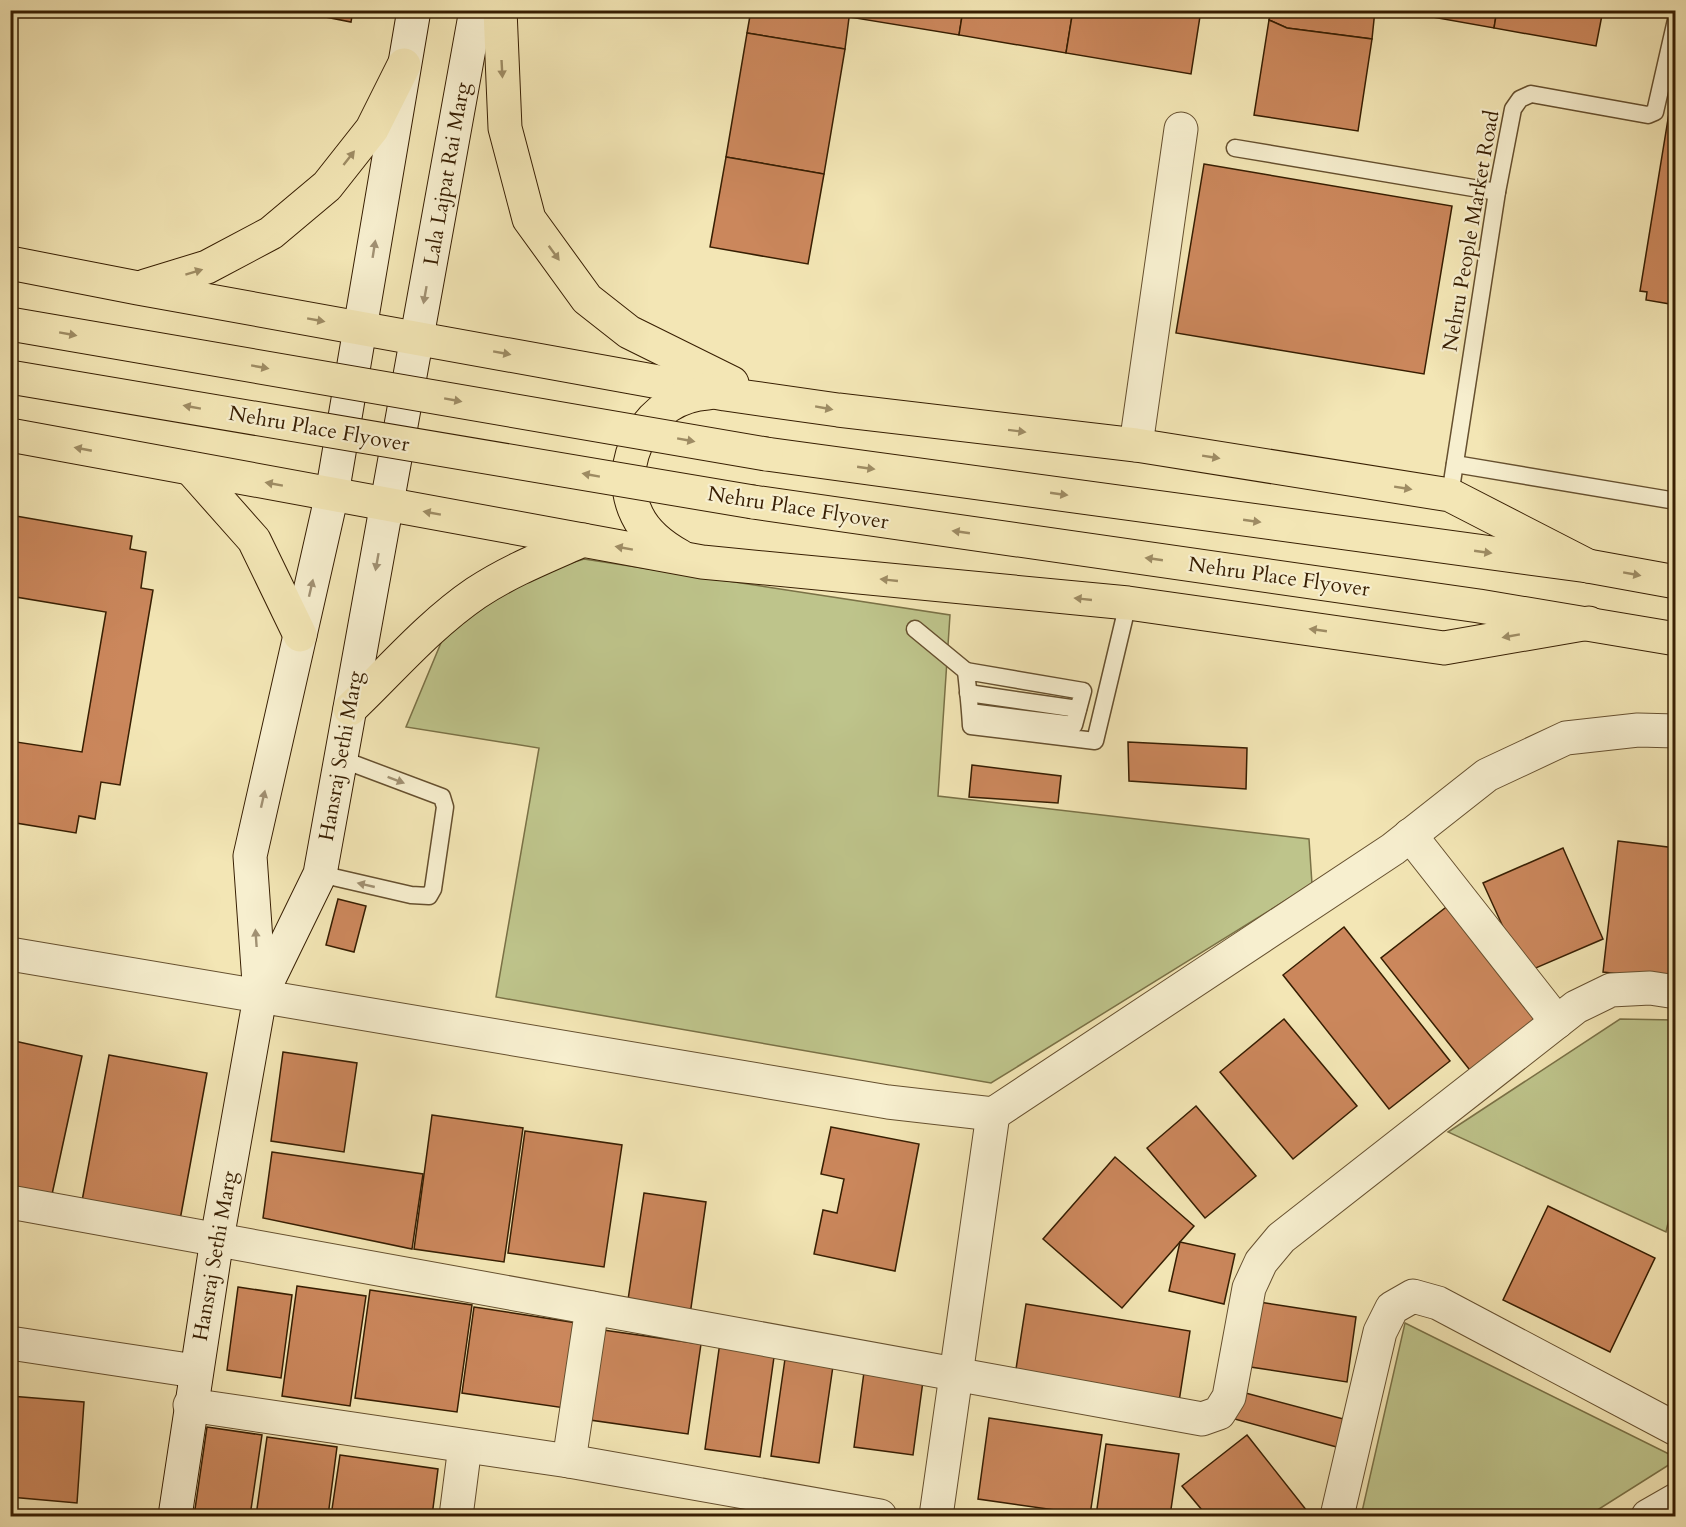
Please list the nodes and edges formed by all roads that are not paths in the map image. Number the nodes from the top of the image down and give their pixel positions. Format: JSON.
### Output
{"nodes":[{"id":1,"x":414,"y":10,"type":"edge"},
{"id":2,"x":476,"y":10,"type":"edge"},
{"id":3,"x":500,"y":10,"type":"edge"},
{"id":4,"x":1676,"y":20,"type":"edge"},
{"id":5,"x":404,"y":65,"type":"junction"},
{"id":6,"x":1181,"y":129,"type":"dead end"},
{"id":7,"x":1235,"y":148,"type":"dead end"},
{"id":8,"x":1497,"y":192,"type":"junction"},
{"id":9,"x":10,"y":263,"type":"edge"},
{"id":10,"x":138,"y":288,"type":"junction"},
{"id":11,"x":10,"y":324,"type":"edge"},
{"id":12,"x":361,"y":328,"type":"junction"},
{"id":13,"x":417,"y":338,"type":"junction"},
{"id":14,"x":10,"y":376,"type":"edge"},
{"id":15,"x":725,"y":394,"type":"junction"},
{"id":16,"x":766,"y":398,"type":"junction"},
{"id":17,"x":10,"y":435,"type":"edge"},
{"id":18,"x":1136,"y":445,"type":"junction"},
{"id":19,"x":191,"y":469,"type":"junction"},
{"id":20,"x":1452,"y":480,"type":"junction"},
{"id":21,"x":332,"y":494,"type":"junction"},
{"id":22,"x":1676,"y":501,"type":"edge"},
{"id":23,"x":387,"y":504,"type":"junction"},
{"id":24,"x":583,"y":540,"type":"junction"},
{"id":25,"x":702,"y":562,"type":"junction"},
{"id":26,"x":1588,"y":566,"type":"junction"},
{"id":27,"x":1676,"y":582,"type":"edge"},
{"id":28,"x":1128,"y":603,"type":"junction"},
{"id":29,"x":1589,"y":623,"type":"junction"},
{"id":30,"x":915,"y":629,"type":"dead end"},
{"id":31,"x":300,"y":635,"type":"junction"},
{"id":32,"x":1676,"y":639,"type":"edge"},
{"id":33,"x":966,"y":671,"type":"junction"},
{"id":34,"x":968,"y":693,"type":"junction"},
{"id":35,"x":350,"y":709,"type":"junction"},
{"id":36,"x":1078,"y":709,"type":"junction"},
{"id":37,"x":970,"y":712,"type":"junction"},
{"id":38,"x":1676,"y":731,"type":"edge"},
{"id":39,"x":341,"y":759,"type":"junction"},
{"id":40,"x":1410,"y":835,"type":"junction"},
{"id":41,"x":320,"y":874,"type":"junction"},
{"id":42,"x":10,"y":954,"type":"edge"},
{"id":43,"x":1676,"y":992,"type":"edge"},
{"id":44,"x":260,"y":997,"type":"junction"},
{"id":45,"x":1557,"y":1022,"type":"junction"},
{"id":46,"x":993,"y":1114,"type":"junction"},
{"id":47,"x":10,"y":1202,"type":"edge"},
{"id":48,"x":217,"y":1239,"type":"junction"},
{"id":49,"x":592,"y":1308,"type":"junction"},
{"id":50,"x":10,"y":1343,"type":"edge"},
{"id":51,"x":195,"y":1371,"type":"junction"},
{"id":52,"x":958,"y":1374,"type":"junction"},
{"id":53,"x":190,"y":1405,"type":"junction"},
{"id":54,"x":1676,"y":1429,"type":"edge"},
{"id":55,"x":465,"y":1446,"type":"junction"},
{"id":56,"x":569,"y":1461,"type":"junction"},
{"id":57,"x":1676,"y":1500,"type":"edge"},
{"id":58,"x":803,"y":1509,"type":"edge"},
{"id":59,"x":175,"y":1516,"type":"edge"},
{"id":60,"x":456,"y":1516,"type":"edge"},
{"id":61,"x":880,"y":1516,"type":"edge"},
{"id":62,"x":936,"y":1516,"type":"edge"},
{"id":63,"x":1338,"y":1516,"type":"edge"},
{"id":64,"x":1648,"y":1516,"type":"edge"}],
"edges":[{"from":1,"to":5,"type":"street"},
{"from":2,"to":13,"type":"street","name":"Lala Lajpat Rai Marg","one_way":true},
{"from":3,"to":16,"type":"main road","one_way":true},
{"from":4,"to":8,"type":"lane","name":"Nehru People Market Road"},
{"from":10,"to":5,"type":"main road","one_way":true},
{"from":12,"to":5,"type":"street","one_way":true},
{"from":6,"to":18,"type":"street"},
{"from":7,"to":8,"type":"lane"},
{"from":8,"to":20,"type":"lane","name":"Nehru People Market Road"},
{"from":9,"to":10,"type":"main road"},
{"from":10,"to":12,"type":"main road","one_way":true},
{"from":11,"to":26,"type":"main road","one_way":true,"bridge":true},
{"from":12,"to":13,"type":"main road"},
{"from":12,"to":21,"type":"street","name":"Hansraj Sethi Marg"},
{"from":13,"to":15,"type":"main road","one_way":true},
{"from":13,"to":23,"type":"street","name":"Lala Lajpat Rai Marg"},
{"from":29,"to":14,"type":"main road","name":"Nehru Place Flyover","one_way":true,"bridge":true},
{"from":15,"to":16,"type":"main road"},
{"from":15,"to":25,"type":"main road"},
{"from":16,"to":18,"type":"main road","one_way":true},
{"from":19,"to":17,"type":"main road","one_way":true},
{"from":18,"to":20,"type":"main road","one_way":true},
{"from":21,"to":19,"type":"main road","one_way":true},
{"from":19,"to":31,"type":"main road"},
{"from":20,"to":22,"type":"lane"},
{"from":20,"to":26,"type":"main road"},
{"from":21,"to":23,"type":"main road"},
{"from":31,"to":21,"type":"street","name":"Hansraj Sethi Marg","one_way":true},
{"from":24,"to":23,"type":"main road","one_way":true},
{"from":23,"to":35,"type":"street","name":"Hansraj Sethi Marg","one_way":true},
{"from":25,"to":24,"type":"main road","one_way":true},
{"from":24,"to":35,"type":"main road"},
{"from":28,"to":25,"type":"main road","one_way":true},
{"from":26,"to":27,"type":"main road","one_way":true},
{"from":29,"to":28,"type":"main road","one_way":true},
{"from":28,"to":37,"type":"lane"},
{"from":29,"to":32,"type":"main road","name":"Nehru Place Flyover"},
{"from":30,"to":33,"type":"lane"},
{"from":44,"to":31,"type":"street","name":"Hansraj Sethi Marg","one_way":true},
{"from":33,"to":34,"type":"lane"},
{"from":33,"to":36,"type":"lane"},
{"from":34,"to":36,"type":"lane"},
{"from":34,"to":37,"type":"lane"},
{"from":35,"to":39,"type":"street","name":"Hansraj Sethi Marg"},
{"from":36,"to":37,"type":"lane"},
{"from":38,"to":40,"type":"street"},
{"from":39,"to":41,"type":"street","name":"Hansraj Sethi Marg"},
{"from":39,"to":41,"type":"lane","one_way":true},
{"from":40,"to":45,"type":"street"},
{"from":40,"to":46,"type":"street"},
{"from":41,"to":44,"type":"street","name":"Hansraj Sethi Marg"},
{"from":42,"to":44,"type":"street"},
{"from":43,"to":45,"type":"street"},
{"from":44,"to":46,"type":"street"},
{"from":44,"to":48,"type":"street","name":"Hansraj Sethi Marg"},
{"from":45,"to":52,"type":"street"},
{"from":46,"to":52,"type":"street"},
{"from":47,"to":48,"type":"street"},
{"from":48,"to":49,"type":"street"},
{"from":48,"to":51,"type":"street","name":"Hansraj Sethi Marg"},
{"from":49,"to":52,"type":"street"},
{"from":49,"to":56,"type":"street"},
{"from":50,"to":51,"type":"street"},
{"from":51,"to":53,"type":"street","name":"Hansraj Sethi Marg"},
{"from":52,"to":62,"type":"street"},
{"from":53,"to":55,"type":"street"},
{"from":53,"to":59,"type":"street","name":"Hansraj Sethi Marg"},
{"from":54,"to":63,"type":"street"},
{"from":55,"to":56,"type":"street"},
{"from":55,"to":60,"type":"street"},
{"from":56,"to":58,"type":"street"},
{"from":57,"to":64,"type":"street"},
{"from":58,"to":61,"type":"street"}]}
